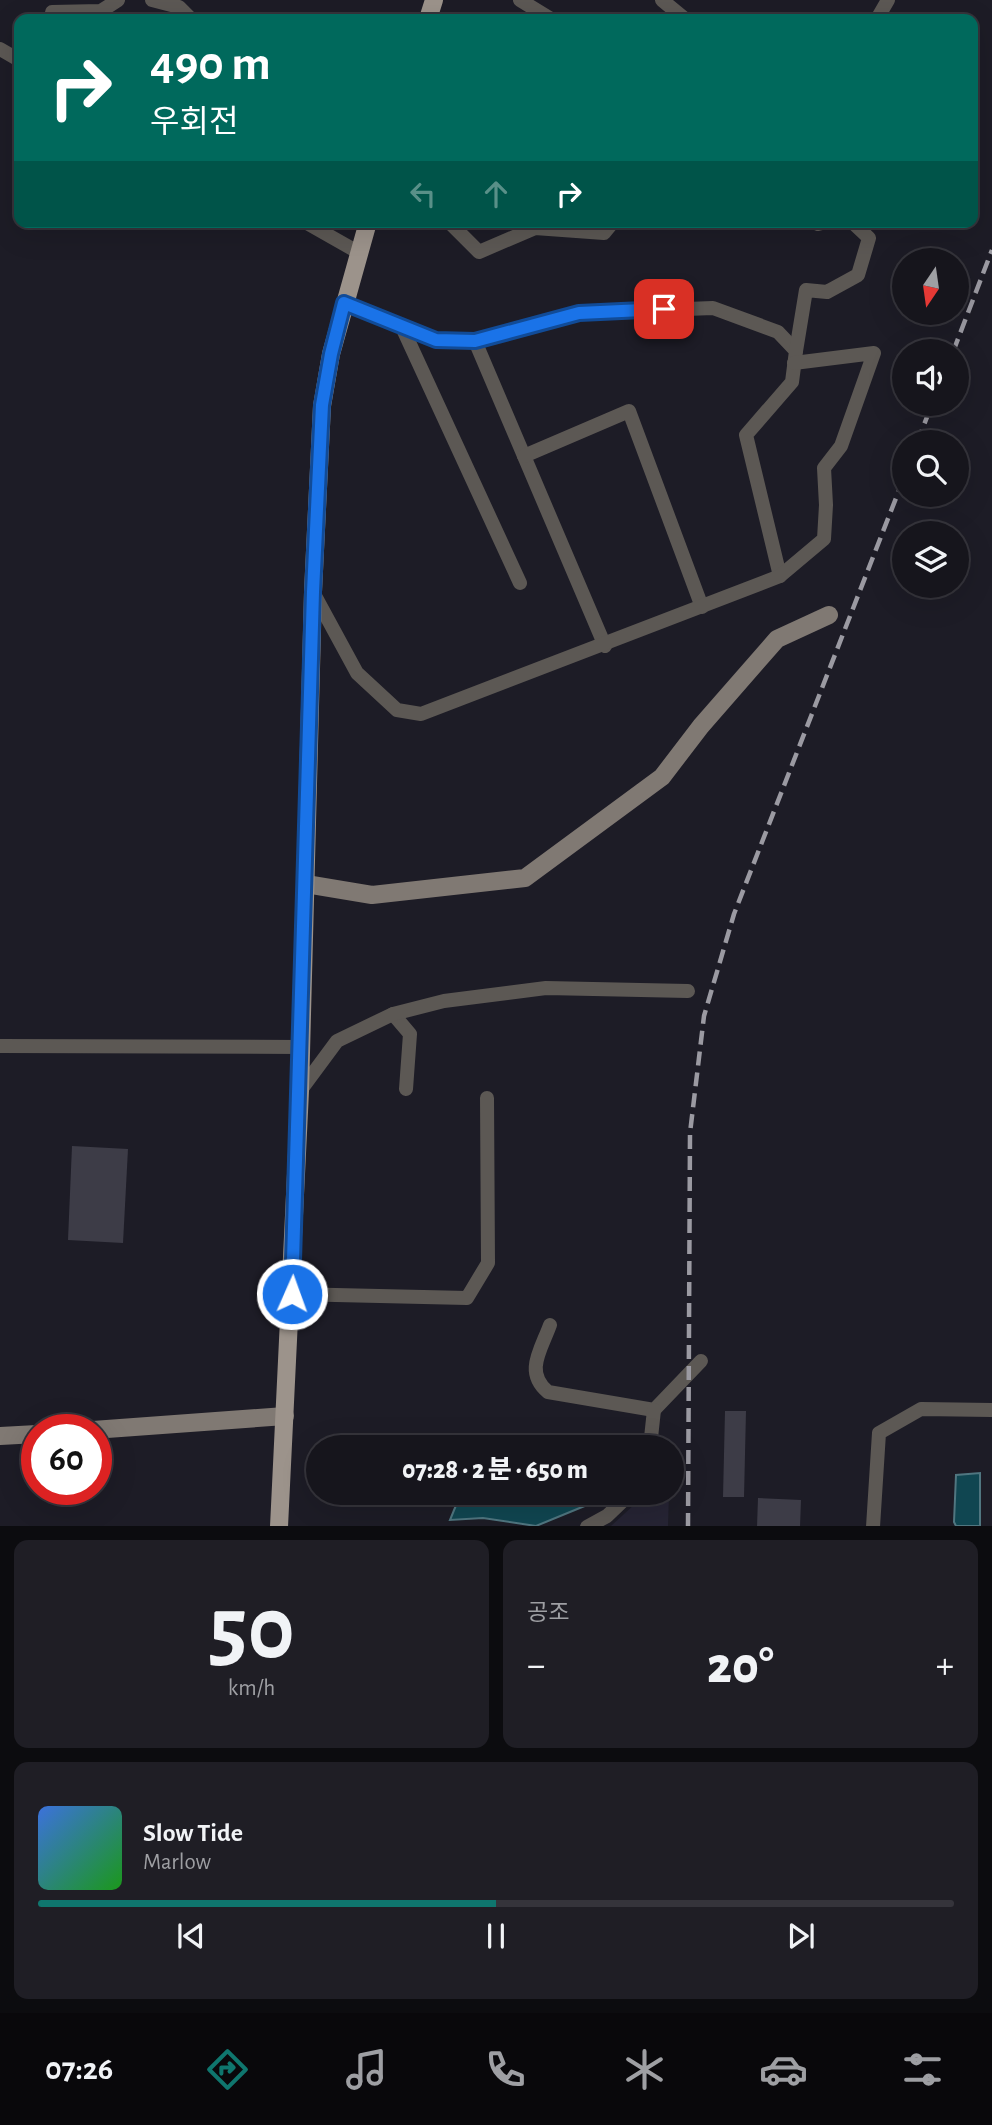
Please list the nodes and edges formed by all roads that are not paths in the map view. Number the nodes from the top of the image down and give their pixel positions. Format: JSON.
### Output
{"nodes":[{"id":1,"x":118,"y":0,"type":"edge"},
{"id":2,"x":152,"y":0,"type":"edge"},
{"id":3,"x":520,"y":0,"type":"edge"},
{"id":4,"x":662,"y":0,"type":"edge"},
{"id":5,"x":52,"y":12,"type":"dead end"},
{"id":6,"x":186,"y":14,"type":"edge"},
{"id":7,"x":543,"y":14,"type":"edge"},
{"id":8,"x":679,"y":14,"type":"edge"},
{"id":9,"x":316,"y":228,"type":"edge"},
{"id":10,"x":366,"y":228,"type":"edge"},
{"id":11,"x":455,"y":228,"type":"edge"},
{"id":12,"x":535,"y":228,"type":"edge"},
{"id":13,"x":535,"y":228,"type":"edge"},
{"id":14,"x":608,"y":228,"type":"edge"},
{"id":15,"x":858,"y":228,"type":"edge"},
{"id":16,"x":358,"y":252,"type":"junction"},
{"id":17,"x":344,"y":303,"type":"junction"},
{"id":18,"x":402,"y":327,"type":"junction"},
{"id":19,"x":475,"y":341,"type":"junction"},
{"id":20,"x":795,"y":357,"type":"junction"},
{"id":21,"x":524,"y":456,"type":"junction"},
{"id":22,"x":780,"y":576,"type":"junction"},
{"id":23,"x":520,"y":583,"type":"dead end"},
{"id":24,"x":313,"y":592,"type":"junction"},
{"id":25,"x":702,"y":607,"type":"junction"},
{"id":26,"x":829,"y":615,"type":"dead end"},
{"id":27,"x":605,"y":646,"type":"junction"},
{"id":28,"x":306,"y":884,"type":"junction"},
{"id":29,"x":688,"y":991,"type":"dead end"},
{"id":30,"x":393,"y":1014,"type":"junction"},
{"id":31,"x":0,"y":1046,"type":"edge"},
{"id":32,"x":301,"y":1047,"type":"junction"},
{"id":33,"x":406,"y":1089,"type":"dead end"},
{"id":34,"x":300,"y":1091,"type":"junction"},
{"id":35,"x":487,"y":1098,"type":"dead end"},
{"id":36,"x":292,"y":1294,"type":"junction"},
{"id":37,"x":550,"y":1325,"type":"dead end"},
{"id":38,"x":701,"y":1361,"type":"dead end"},
{"id":39,"x":654,"y":1410,"type":"junction"},
{"id":40,"x":992,"y":1410,"type":"edge"},
{"id":41,"x":285,"y":1416,"type":"junction"},
{"id":42,"x":112,"y":1429,"type":"edge"},
{"id":43,"x":21,"y":1435,"type":"edge"},
{"id":44,"x":651,"y":1435,"type":"edge"},
{"id":45,"x":0,"y":1436,"type":"edge"},
{"id":46,"x":618,"y":1505,"type":"edge"},
{"id":47,"x":279,"y":1526,"type":"edge"},
{"id":48,"x":589,"y":1526,"type":"edge"},
{"id":49,"x":873,"y":1526,"type":"edge"}],
"edges":[{"from":1,"to":5,"type":"street"},
{"from":2,"to":6,"type":"street"},
{"from":3,"to":7,"type":"street"},
{"from":4,"to":8,"type":"street"},
{"from":9,"to":16,"type":"street"},
{"from":10,"to":16,"type":"main road"},
{"from":11,"to":12,"type":"street"},
{"from":13,"to":14,"type":"street"},
{"from":15,"to":20,"type":"street"},
{"from":16,"to":17,"type":"main road"},
{"from":17,"to":18,"type":"street"},
{"from":17,"to":24,"type":"main road"},
{"from":18,"to":19,"type":"street"},
{"from":18,"to":23,"type":"street"},
{"from":19,"to":20,"type":"street"},
{"from":19,"to":21,"type":"street"},
{"from":20,"to":22,"type":"street"},
{"from":20,"to":22,"type":"street"},
{"from":21,"to":25,"type":"street"},
{"from":21,"to":27,"type":"street"},
{"from":22,"to":25,"type":"street"},
{"from":24,"to":27,"type":"street"},
{"from":24,"to":28,"type":"main road"},
{"from":25,"to":27,"type":"street"},
{"from":26,"to":28,"type":"street"},
{"from":28,"to":32,"type":"main road"},
{"from":29,"to":30,"type":"street"},
{"from":30,"to":33,"type":"street"},
{"from":30,"to":34,"type":"street"},
{"from":31,"to":32,"type":"street"},
{"from":32,"to":34,"type":"main road"},
{"from":34,"to":36,"type":"main road"},
{"from":35,"to":36,"type":"street"},
{"from":36,"to":41,"type":"main road"},
{"from":37,"to":39,"type":"street"},
{"from":38,"to":39,"type":"street"},
{"from":39,"to":44,"type":"street"},
{"from":40,"to":49,"type":"street"},
{"from":41,"to":42,"type":"street"},
{"from":41,"to":47,"type":"main road"},
{"from":43,"to":45,"type":"street"},
{"from":46,"to":48,"type":"street"}]}
